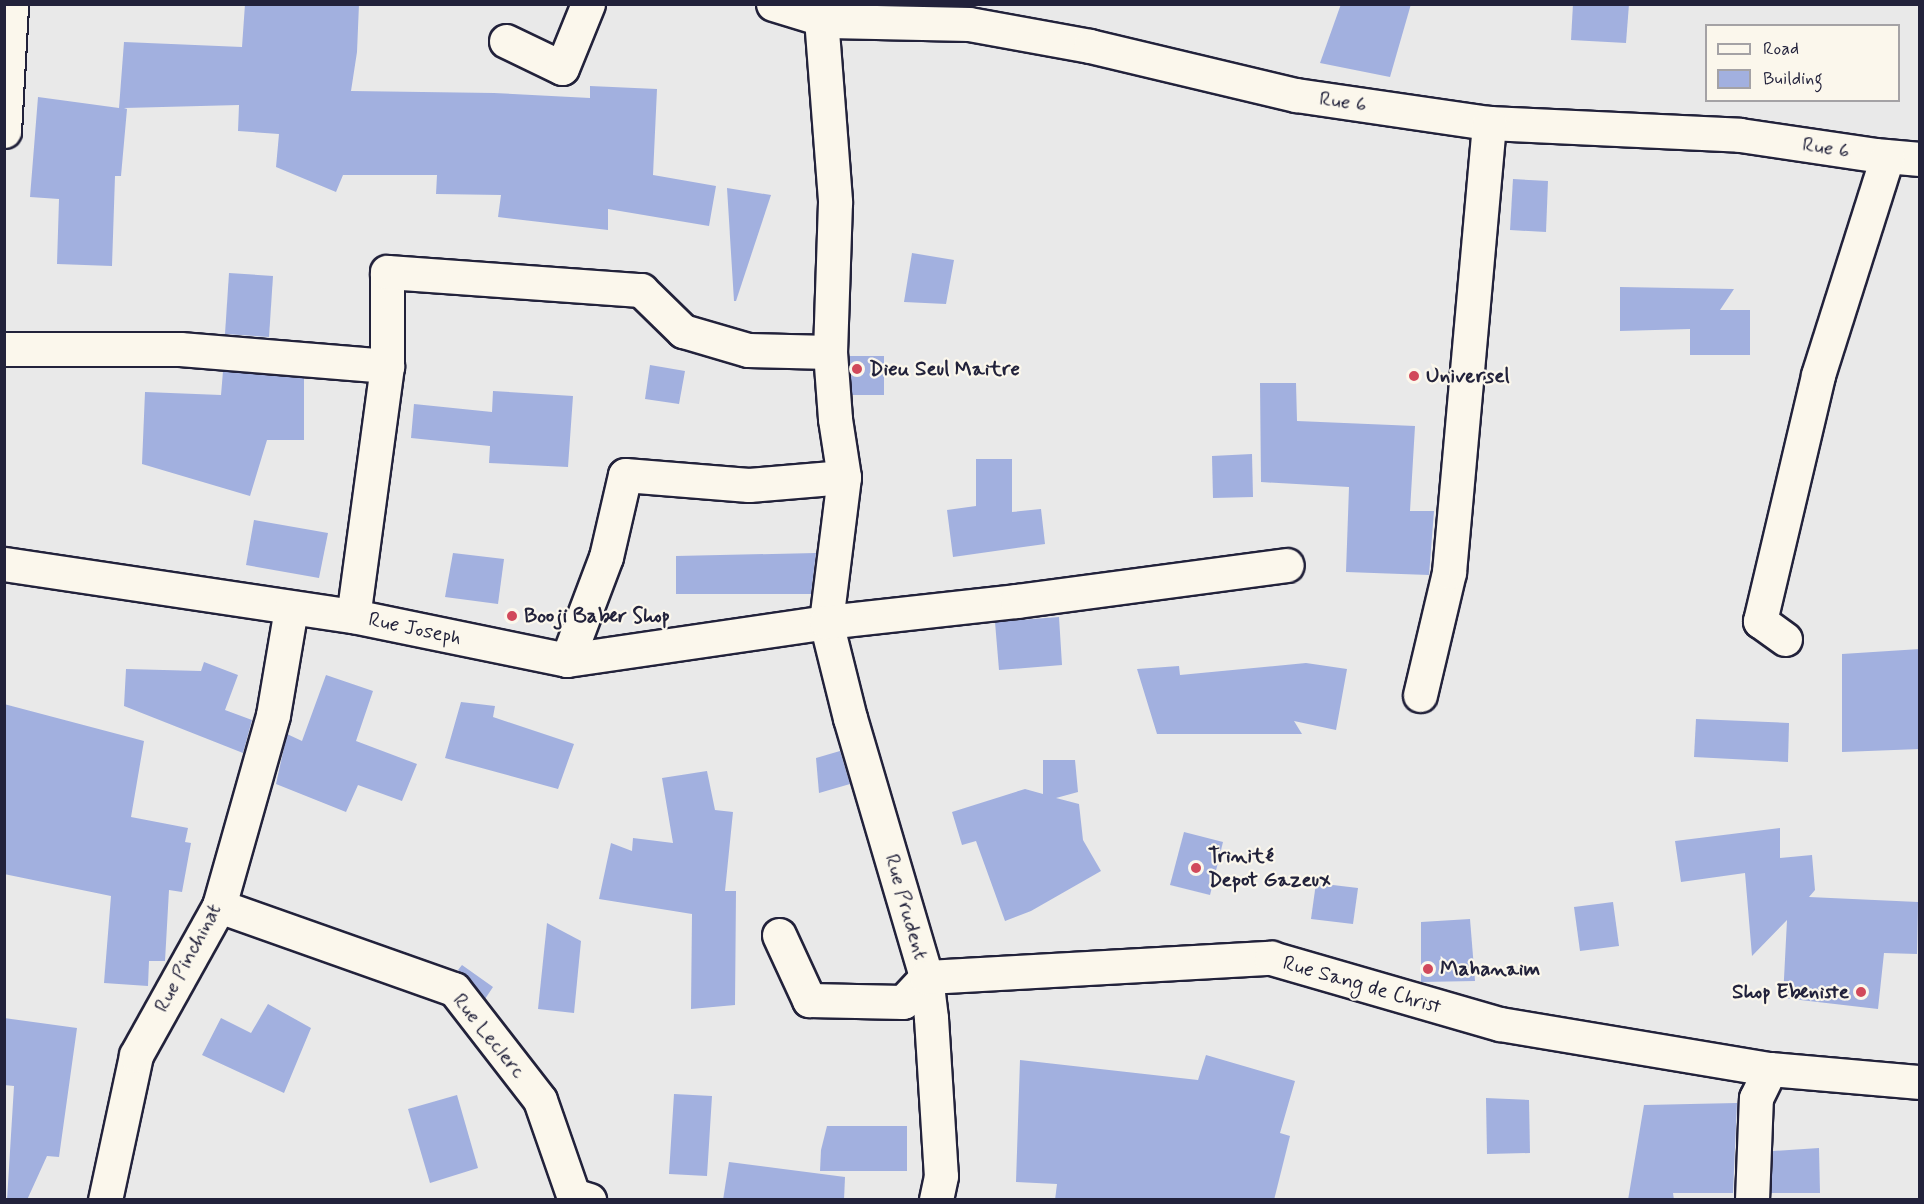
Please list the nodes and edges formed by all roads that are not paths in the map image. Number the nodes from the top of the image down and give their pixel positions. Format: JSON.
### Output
{"nodes":[{"id":1,"x":11,"y":4,"type":"edge"},
{"id":2,"x":588,"y":4,"type":"edge"},
{"id":3,"x":773,"y":4,"type":"edge"},
{"id":4,"x":821,"y":18,"type":"junction"},
{"id":5,"x":506,"y":41,"type":"dead end"},
{"id":6,"x":1489,"y":123,"type":"junction"},
{"id":7,"x":4,"y":131,"type":"edge"},
{"id":8,"x":1887,"y":157,"type":"junction"},
{"id":9,"x":1920,"y":159,"type":"edge"},
{"id":10,"x":4,"y":349,"type":"edge"},
{"id":11,"x":830,"y":352,"type":"junction"},
{"id":12,"x":387,"y":366,"type":"junction"},
{"id":13,"x":844,"y":477,"type":"junction"},
{"id":14,"x":4,"y":564,"type":"edge"},
{"id":15,"x":1287,"y":565,"type":"dead end"},
{"id":16,"x":291,"y":609,"type":"junction"},
{"id":17,"x":353,"y":616,"type":"junction"},
{"id":18,"x":826,"y":622,"type":"junction"},
{"id":19,"x":1785,"y":639,"type":"dead end"},
{"id":20,"x":567,"y":660,"type":"junction"},
{"id":21,"x":1420,"y":695,"type":"dead end"},
{"id":22,"x":219,"y":906,"type":"junction"},
{"id":23,"x":779,"y":935,"type":"dead end"},
{"id":24,"x":926,"y":977,"type":"junction"},
{"id":25,"x":1770,"y":1069,"type":"junction"},
{"id":26,"x":1920,"y":1082,"type":"edge"},
{"id":27,"x":578,"y":1198,"type":"edge"},
{"id":28,"x":105,"y":1200,"type":"edge"},
{"id":29,"x":936,"y":1200,"type":"edge"},
{"id":30,"x":1752,"y":1200,"type":"edge"}],
"edges":[{"from":1,"to":7,"type":"street"},
{"from":2,"to":5,"type":"street"},
{"from":3,"to":4,"type":"street","name":"Rue 6"},
{"from":4,"to":6,"type":"street","name":"Rue 6"},
{"from":4,"to":11,"type":"street"},
{"from":6,"to":8,"type":"street","name":"Rue 6"},
{"from":6,"to":21,"type":"street"},
{"from":8,"to":9,"type":"street","name":"Rue 6"},
{"from":8,"to":19,"type":"street"},
{"from":10,"to":12,"type":"street"},
{"from":11,"to":12,"type":"street"},
{"from":11,"to":13,"type":"street"},
{"from":12,"to":17,"type":"street"},
{"from":13,"to":18,"type":"street"},
{"from":13,"to":20,"type":"street"},
{"from":14,"to":16,"type":"street","name":"Rue Joseph"},
{"from":15,"to":18,"type":"street","name":"Rue Joseph"},
{"from":16,"to":17,"type":"street","name":"Rue Joseph"},
{"from":16,"to":22,"type":"street","name":"Rue Pinchinat"},
{"from":17,"to":20,"type":"street","name":"Rue Joseph"},
{"from":18,"to":20,"type":"street","name":"Rue Joseph"},
{"from":18,"to":24,"type":"street","name":"Rue Prudent"},
{"from":22,"to":27,"type":"street","name":"Rue Leclerc"},
{"from":22,"to":28,"type":"street","name":"Rue Pinchinat"},
{"from":23,"to":24,"type":"street"},
{"from":24,"to":25,"type":"street","name":"Rue Sang de Christ"},
{"from":24,"to":29,"type":"street","name":"Rue Prudent"},
{"from":25,"to":26,"type":"street","name":"Rue Sang de Christ"},
{"from":25,"to":30,"type":"street"}]}
